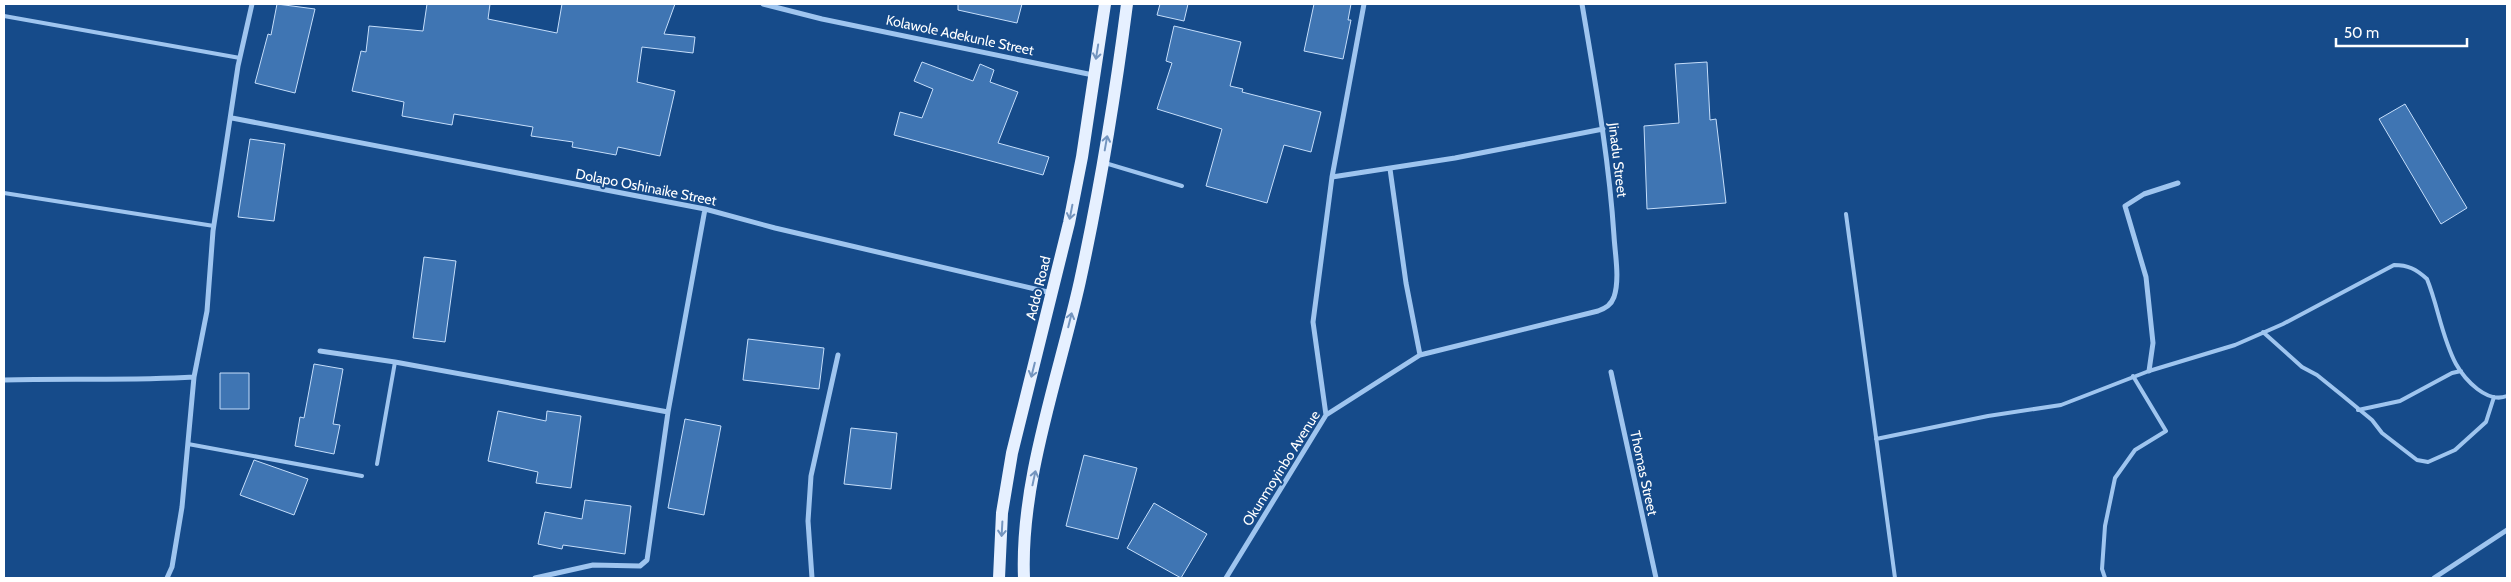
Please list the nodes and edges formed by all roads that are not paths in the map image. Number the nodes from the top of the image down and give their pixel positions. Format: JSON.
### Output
{"nodes":[{"id":1,"x":252,"y":4,"type":"edge"},
{"id":2,"x":763,"y":4,"type":"edge"},
{"id":3,"x":1105,"y":4,"type":"edge"},
{"id":4,"x":1127,"y":4,"type":"edge"},
{"id":5,"x":1364,"y":4,"type":"edge"},
{"id":6,"x":1582,"y":4,"type":"edge"},
{"id":7,"x":4,"y":16,"type":"edge"},
{"id":8,"x":240,"y":58,"type":"junction"},
{"id":9,"x":1094,"y":75,"type":"junction"},
{"id":10,"x":232,"y":118,"type":"junction"},
{"id":11,"x":1603,"y":129,"type":"junction"},
{"id":12,"x":1103,"y":162,"type":"junction"},
{"id":13,"x":1390,"y":169,"type":"junction"},
{"id":14,"x":1332,"y":177,"type":"junction"},
{"id":15,"x":2178,"y":183,"type":"dead end"},
{"id":16,"x":1182,"y":186,"type":"dead end"},
{"id":17,"x":4,"y":193,"type":"edge"},
{"id":18,"x":705,"y":209,"type":"junction"},
{"id":19,"x":1846,"y":214,"type":"dead end"},
{"id":20,"x":214,"y":226,"type":"junction"},
{"id":21,"x":1052,"y":293,"type":"junction"},
{"id":22,"x":1598,"y":311,"type":"joint"},
{"id":23,"x":2263,"y":332,"type":"junction"},
{"id":24,"x":320,"y":351,"type":"dead end"},
{"id":25,"x":838,"y":355,"type":"dead end"},
{"id":26,"x":1420,"y":356,"type":"junction"},
{"id":27,"x":395,"y":362,"type":"junction"},
{"id":28,"x":2149,"y":371,"type":"junction"},
{"id":29,"x":2461,"y":371,"type":"junction"},
{"id":30,"x":1610,"y":372,"type":"dead end"},
{"id":31,"x":2133,"y":376,"type":"junction"},
{"id":32,"x":194,"y":377,"type":"junction"},
{"id":33,"x":4,"y":380,"type":"edge"},
{"id":34,"x":2507,"y":396,"type":"edge"},
{"id":35,"x":2494,"y":397,"type":"junction"},
{"id":36,"x":2358,"y":410,"type":"junction"},
{"id":37,"x":668,"y":412,"type":"junction"},
{"id":38,"x":1326,"y":415,"type":"junction"},
{"id":39,"x":1876,"y":439,"type":"junction"},
{"id":40,"x":188,"y":444,"type":"junction"},
{"id":41,"x":377,"y":464,"type":"dead end"},
{"id":42,"x":362,"y":476,"type":"dead end"},
{"id":43,"x":2507,"y":530,"type":"edge"},
{"id":44,"x":167,"y":578,"type":"edge"},
{"id":45,"x":535,"y":578,"type":"edge"},
{"id":46,"x":812,"y":578,"type":"edge"},
{"id":47,"x":999,"y":578,"type":"edge"},
{"id":48,"x":1024,"y":578,"type":"edge"},
{"id":49,"x":1226,"y":578,"type":"edge"},
{"id":50,"x":1656,"y":578,"type":"edge"},
{"id":51,"x":1895,"y":578,"type":"edge"},
{"id":52,"x":2105,"y":578,"type":"edge"},
{"id":53,"x":2434,"y":578,"type":"edge"}],
"edges":[{"from":1,"to":8,"type":"street"},
{"from":2,"to":9,"type":"street","name":"Kolawole Adekunle Street"},
{"from":3,"to":9,"type":"main road","name":"Addo Road","one_way":true},
{"from":12,"to":4,"type":"main road","one_way":true},
{"from":5,"to":14,"type":"street"},
{"from":6,"to":11,"type":"street","name":"Jinadu Street"},
{"from":7,"to":8,"type":"lane"},
{"from":8,"to":10,"type":"street"},
{"from":9,"to":21,"type":"main road","name":"Addo Road","one_way":true},
{"from":10,"to":18,"type":"street","name":"Dolapo Oshinaike Street"},
{"from":10,"to":20,"type":"street"},
{"from":11,"to":13,"type":"street"},
{"from":11,"to":22,"type":"street","name":"Jinadu Street"},
{"from":12,"to":16,"type":"lane"},
{"from":48,"to":12,"type":"main road","one_way":true},
{"from":13,"to":14,"type":"street"},
{"from":13,"to":26,"type":"street"},
{"from":14,"to":38,"type":"street"},
{"from":15,"to":28,"type":"street"},
{"from":17,"to":20,"type":"lane"},
{"from":18,"to":21,"type":"street","name":"Dolapo Oshinaike Street"},
{"from":18,"to":37,"type":"street"},
{"from":19,"to":39,"type":"lane"},
{"from":20,"to":32,"type":"street"},
{"from":21,"to":47,"type":"main road","name":"Addo Road","one_way":true},
{"from":22,"to":26,"type":"street","name":"Okunmoyinbo Avenue"},
{"from":23,"to":28,"type":"lane"},
{"from":23,"to":29,"type":"lane"},
{"from":23,"to":36,"type":"lane"},
{"from":24,"to":27,"type":"street"},
{"from":25,"to":46,"type":"street"},
{"from":26,"to":38,"type":"street","name":"Okunmoyinbo Avenue"},
{"from":27,"to":37,"type":"street"},
{"from":27,"to":41,"type":"lane"},
{"from":28,"to":31,"type":"lane"},
{"from":29,"to":35,"type":"lane"},
{"from":29,"to":36,"type":"lane"},
{"from":30,"to":50,"type":"street","name":"Thomas Street"},
{"from":31,"to":39,"type":"lane"},
{"from":31,"to":52,"type":"lane"},
{"from":32,"to":33,"type":"street"},
{"from":32,"to":40,"type":"street"},
{"from":34,"to":35,"type":"lane"},
{"from":35,"to":36,"type":"lane"},
{"from":37,"to":45,"type":"street"},
{"from":38,"to":49,"type":"street","name":"Okunmoyinbo Avenue"},
{"from":39,"to":51,"type":"lane"},
{"from":40,"to":42,"type":"lane"},
{"from":40,"to":44,"type":"street"},
{"from":43,"to":53,"type":"street"}]}
